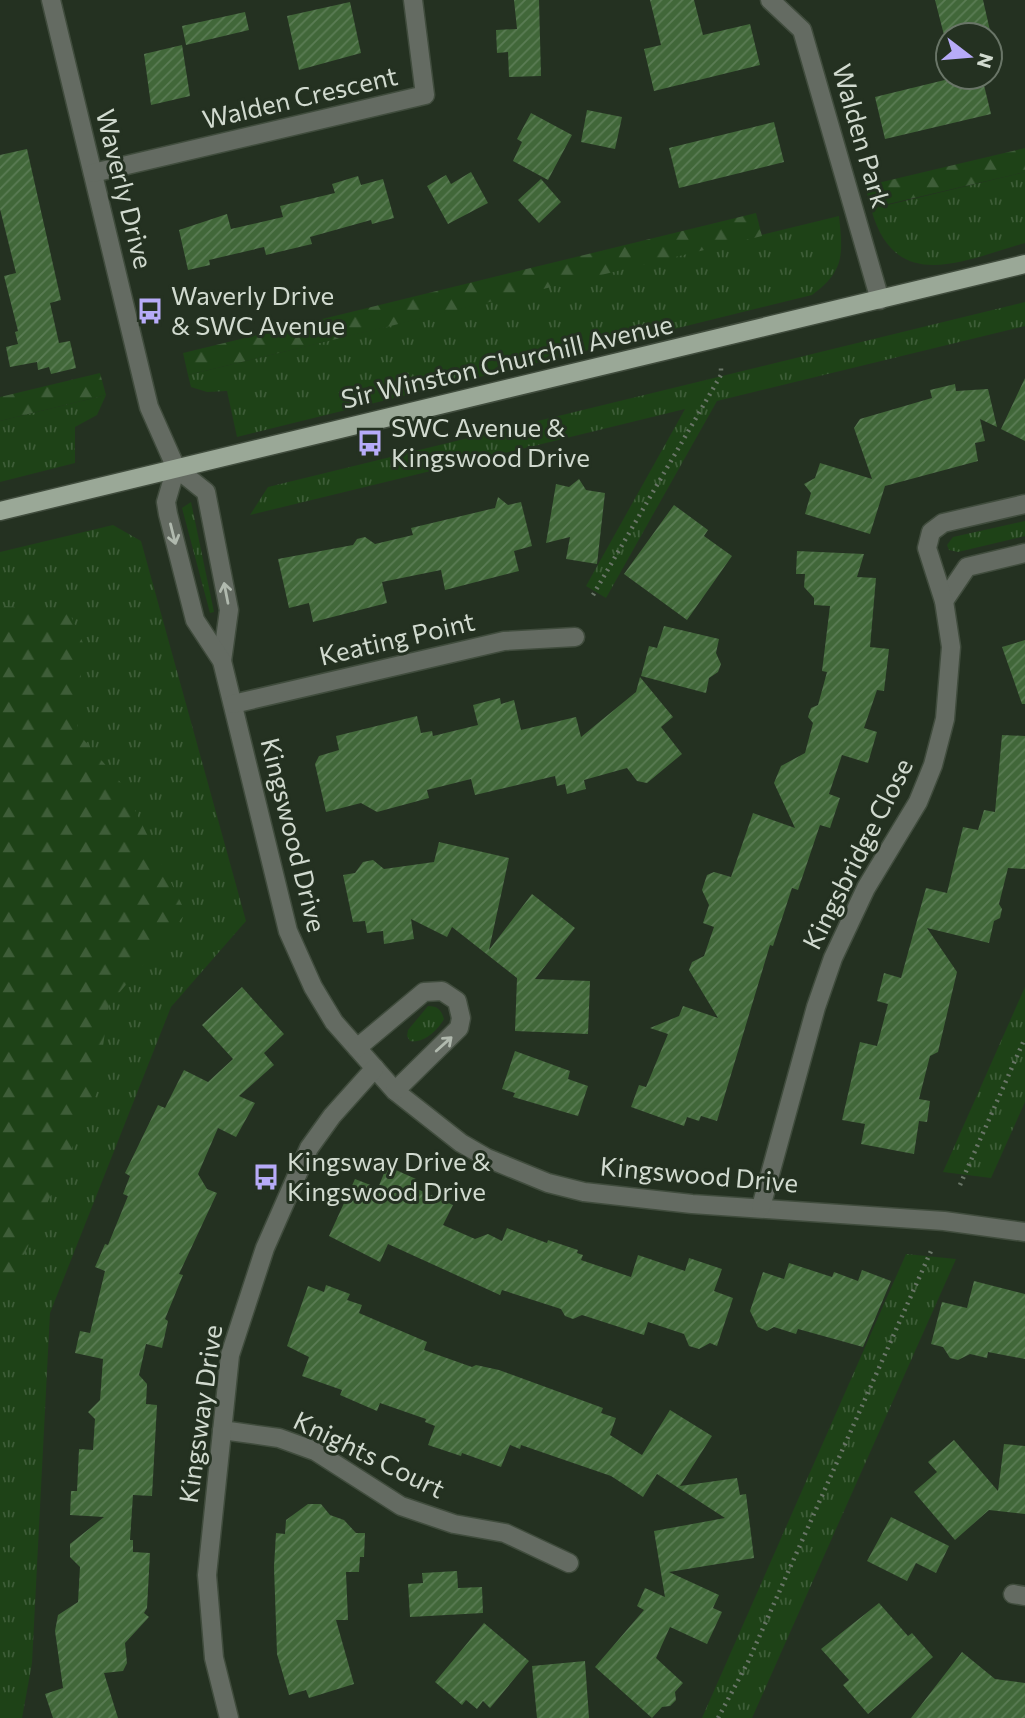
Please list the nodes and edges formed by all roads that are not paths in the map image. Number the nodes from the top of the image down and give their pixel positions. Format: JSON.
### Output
{"nodes":[{"id":1,"x":51,"y":0,"type":"edge"},
{"id":2,"x":413,"y":0,"type":"edge"},
{"id":3,"x":770,"y":0,"type":"edge"},
{"id":4,"x":93,"y":173,"type":"junction"},
{"id":5,"x":1025,"y":264,"type":"edge"},
{"id":6,"x":880,"y":300,"type":"junction"},
{"id":7,"x":176,"y":468,"type":"junction"},
{"id":8,"x":1025,"y":504,"type":"edge"},
{"id":9,"x":0,"y":511,"type":"edge"},
{"id":10,"x":1025,"y":553,"type":"edge"},
{"id":11,"x":944,"y":601,"type":"junction"},
{"id":12,"x":575,"y":637,"type":"dead end"},
{"id":13,"x":222,"y":661,"type":"junction"},
{"id":14,"x":233,"y":705,"type":"junction"},
{"id":15,"x":357,"y":1048,"type":"junction"},
{"id":16,"x":375,"y":1068,"type":"junction"},
{"id":17,"x":395,"y":1091,"type":"junction"},
{"id":18,"x":761,"y":1207,"type":"junction"},
{"id":19,"x":1025,"y":1231,"type":"edge"},
{"id":20,"x":222,"y":1430,"type":"junction"},
{"id":21,"x":569,"y":1563,"type":"dead end"},
{"id":22,"x":229,"y":1718,"type":"edge"}],
"edges":[{"from":1,"to":4,"type":"street","name":"Waverly Drive"},
{"from":2,"to":4,"type":"street","name":"Walden Crescent"},
{"from":3,"to":6,"type":"street","name":"Walden Park"},
{"from":4,"to":7,"type":"street","name":"Waverly Drive"},
{"from":5,"to":6,"type":"main road","name":"Sir Winston Churchill Avenue"},
{"from":6,"to":7,"type":"main road","name":"Sir Winston Churchill Avenue"},
{"from":7,"to":9,"type":"main road","name":"Sir Winston Churchill Avenue"},
{"from":7,"to":13,"type":"street","name":"Kingswood Drive","one_way":true},
{"from":13,"to":7,"type":"street","name":"Kingswood Drive","one_way":true},
{"from":8,"to":11,"type":"street","name":"Kingsbridge Close"},
{"from":10,"to":11,"type":"street"},
{"from":11,"to":18,"type":"street","name":"Kingsbridge Close"},
{"from":12,"to":14,"type":"street","name":"Keating Point"},
{"from":13,"to":14,"type":"street","name":"Kingswood Drive"},
{"from":14,"to":15,"type":"street","name":"Kingswood Drive"},
{"from":15,"to":16,"type":"street","name":"Kingswood Drive"},
{"from":17,"to":15,"type":"street","one_way":true},
{"from":16,"to":17,"type":"street","name":"Kingswood Drive"},
{"from":16,"to":20,"type":"street","name":"Kingsway Drive"},
{"from":17,"to":18,"type":"street","name":"Kingswood Drive"},
{"from":18,"to":19,"type":"street","name":"Kingswood Drive"},
{"from":20,"to":21,"type":"street","name":"Knights Court"},
{"from":20,"to":22,"type":"street","name":"Kingsway Drive"}]}
